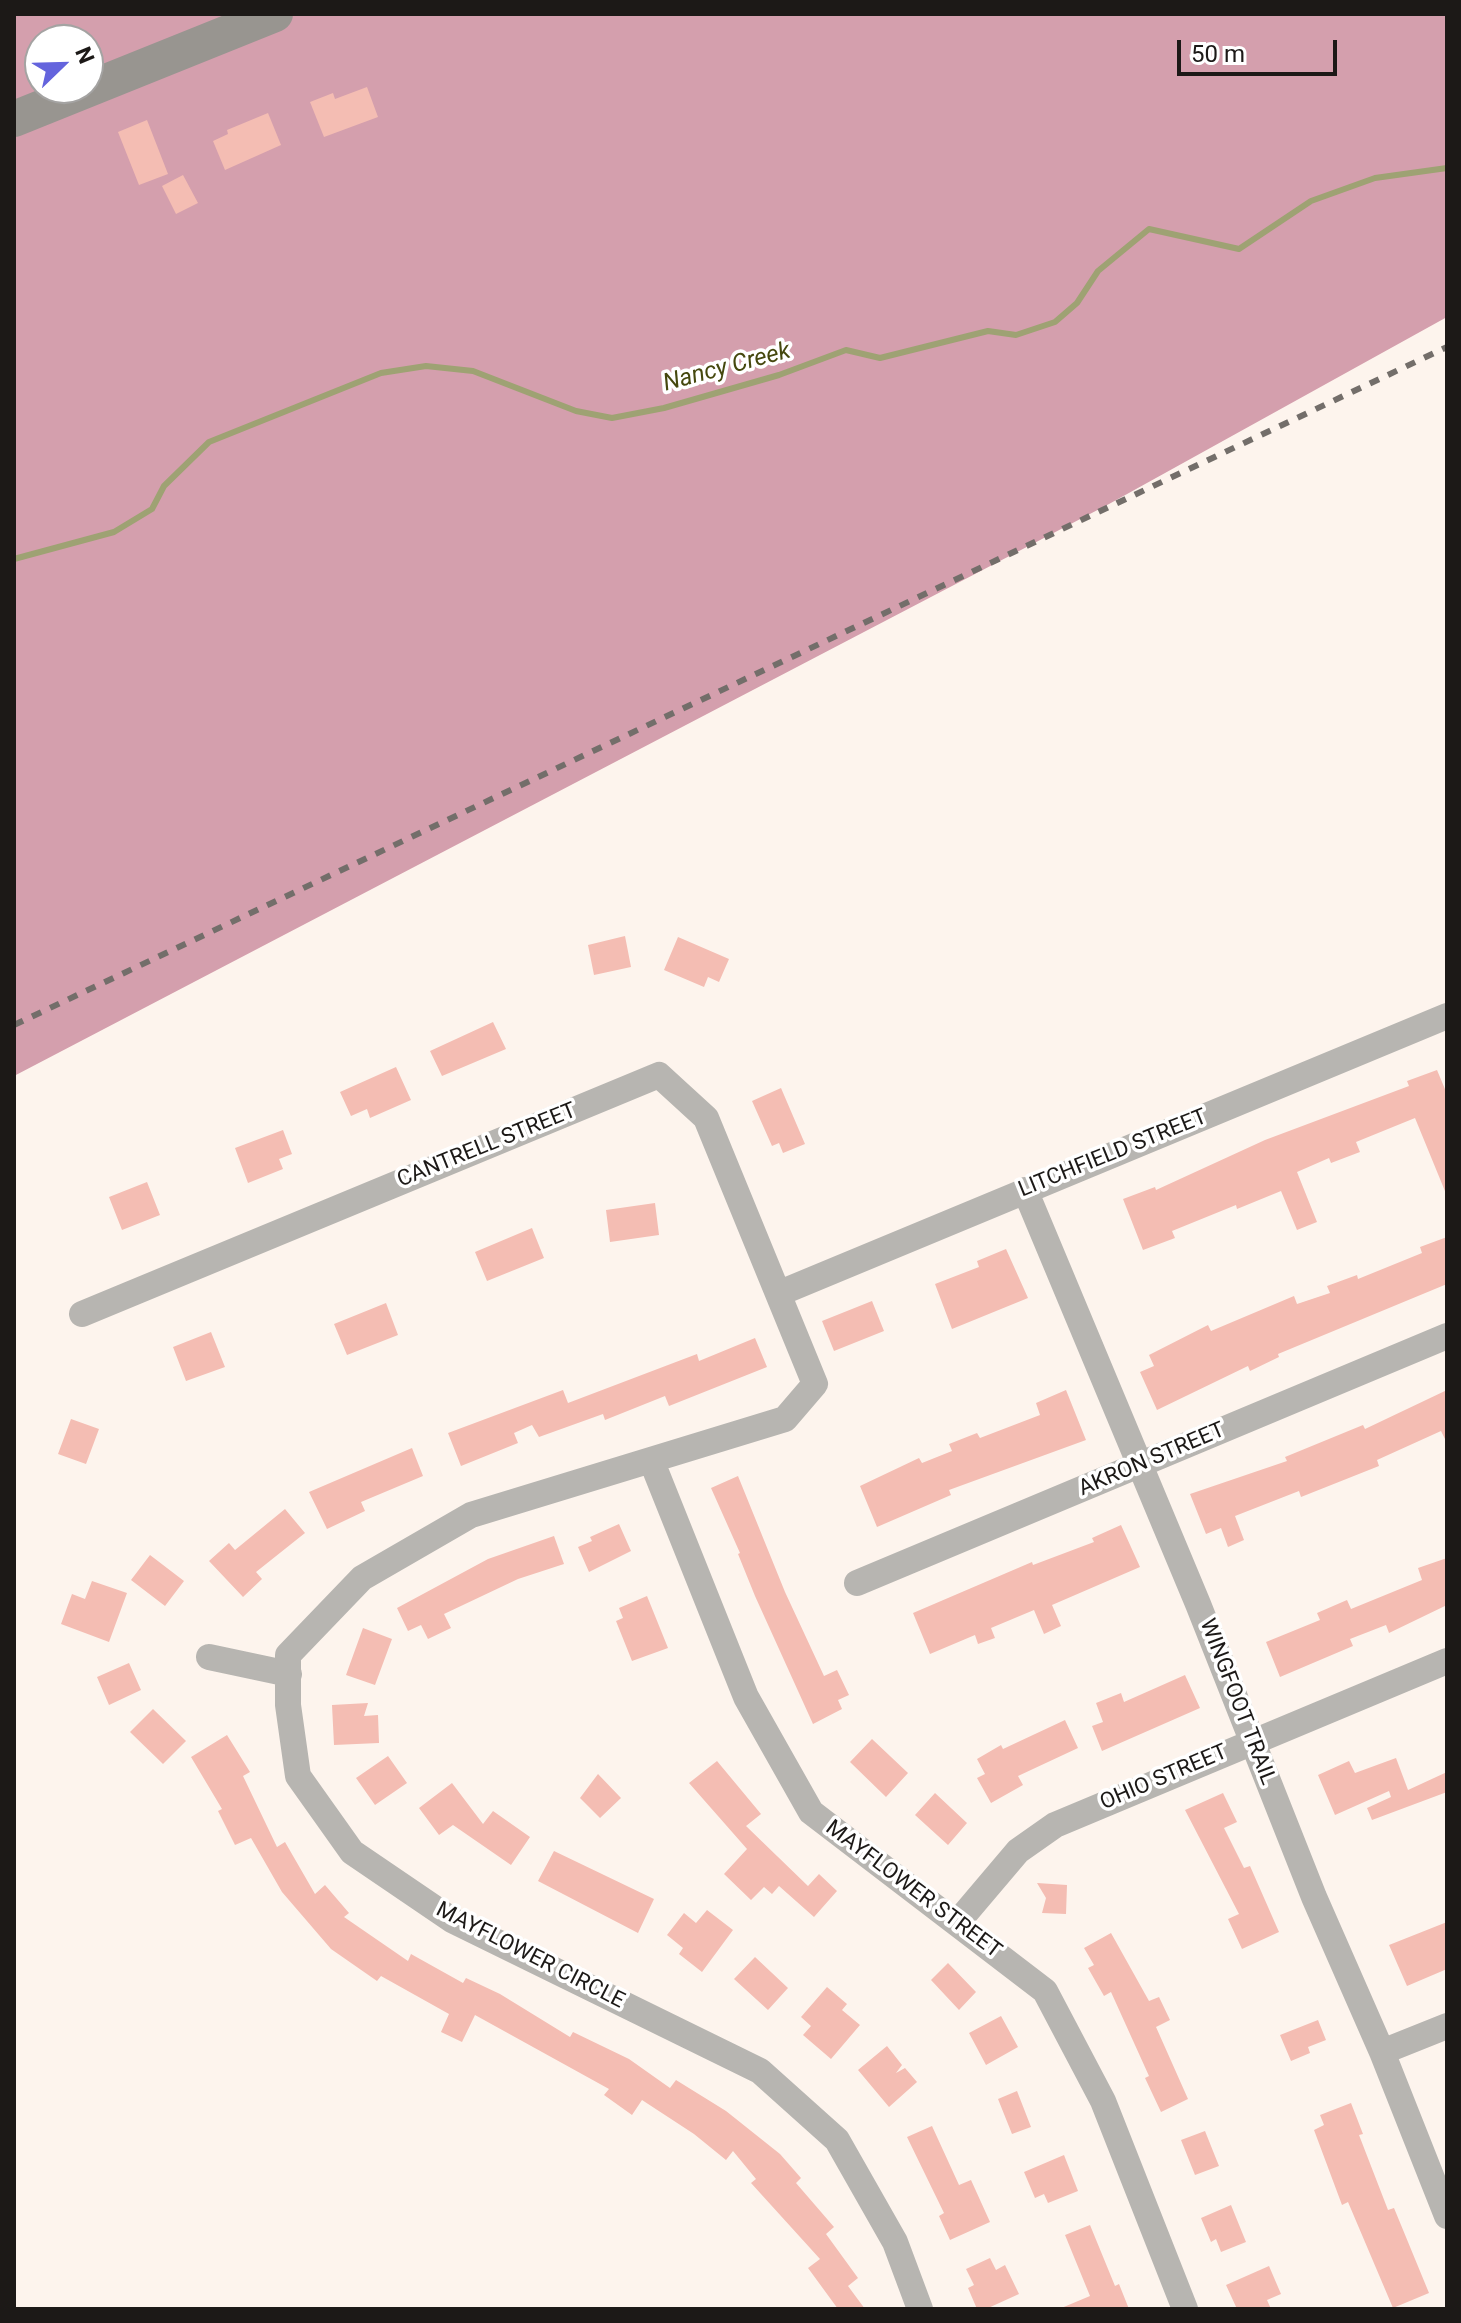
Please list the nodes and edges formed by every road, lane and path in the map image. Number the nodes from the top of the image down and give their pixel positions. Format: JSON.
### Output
{"nodes":[{"id":1,"x":275,"y":14,"type":"edge"},
{"id":2,"x":14,"y":119,"type":"edge"},
{"id":3,"x":1447,"y":1016,"type":"edge"},
{"id":4,"x":1025,"y":1190,"type":"junction"},
{"id":5,"x":780,"y":1293,"type":"junction"},
{"id":6,"x":82,"y":1314,"type":"dead end"},
{"id":7,"x":1447,"y":1336,"type":"edge"},
{"id":8,"x":652,"y":1462,"type":"junction"},
{"id":9,"x":1141,"y":1465,"type":"junction"},
{"id":10,"x":857,"y":1583,"type":"dead end"},
{"id":11,"x":209,"y":1657,"type":"dead end"},
{"id":12,"x":1447,"y":1661,"type":"edge"},
{"id":13,"x":289,"y":1674,"type":"junction"},
{"id":14,"x":1251,"y":1741,"type":"junction"},
{"id":15,"x":957,"y":1923,"type":"junction"},
{"id":16,"x":1447,"y":2026,"type":"edge"},
{"id":17,"x":1382,"y":2052,"type":"junction"},
{"id":18,"x":1447,"y":2216,"type":"edge"},
{"id":19,"x":920,"y":2309,"type":"edge"},
{"id":20,"x":1185,"y":2309,"type":"edge"}],
"edges":[{"from":1,"to":2,"type":"main road"},
{"from":3,"to":4,"type":"street","name":"LITCHFIELD STREET"},
{"from":4,"to":5,"type":"street","name":"LITCHFIELD STREET"},
{"from":4,"to":9,"type":"street","name":"WINGFOOT TRAIL"},
{"from":5,"to":6,"type":"street","name":"CANTRELL STREET"},
{"from":5,"to":8,"type":"street","name":"MAYFLOWER CIRCLE"},
{"from":7,"to":9,"type":"street","name":"AKRON STREET"},
{"from":8,"to":13,"type":"street","name":"MAYFLOWER CIRCLE"},
{"from":8,"to":15,"type":"street","name":"MAYFLOWER STREET"},
{"from":9,"to":10,"type":"street","name":"AKRON STREET"},
{"from":9,"to":14,"type":"street","name":"WINGFOOT TRAIL"},
{"from":11,"to":13,"type":"street"},
{"from":12,"to":14,"type":"street","name":"OHIO STREET"},
{"from":13,"to":19,"type":"street","name":"MAYFLOWER CIRCLE"},
{"from":14,"to":15,"type":"street","name":"OHIO STREET"},
{"from":14,"to":17,"type":"street","name":"WINGFOOT TRAIL"},
{"from":15,"to":20,"type":"street","name":"MAYFLOWER STREET"},
{"from":16,"to":17,"type":"street"},
{"from":17,"to":18,"type":"street","name":"WINGFOOT TRAIL"}]}
